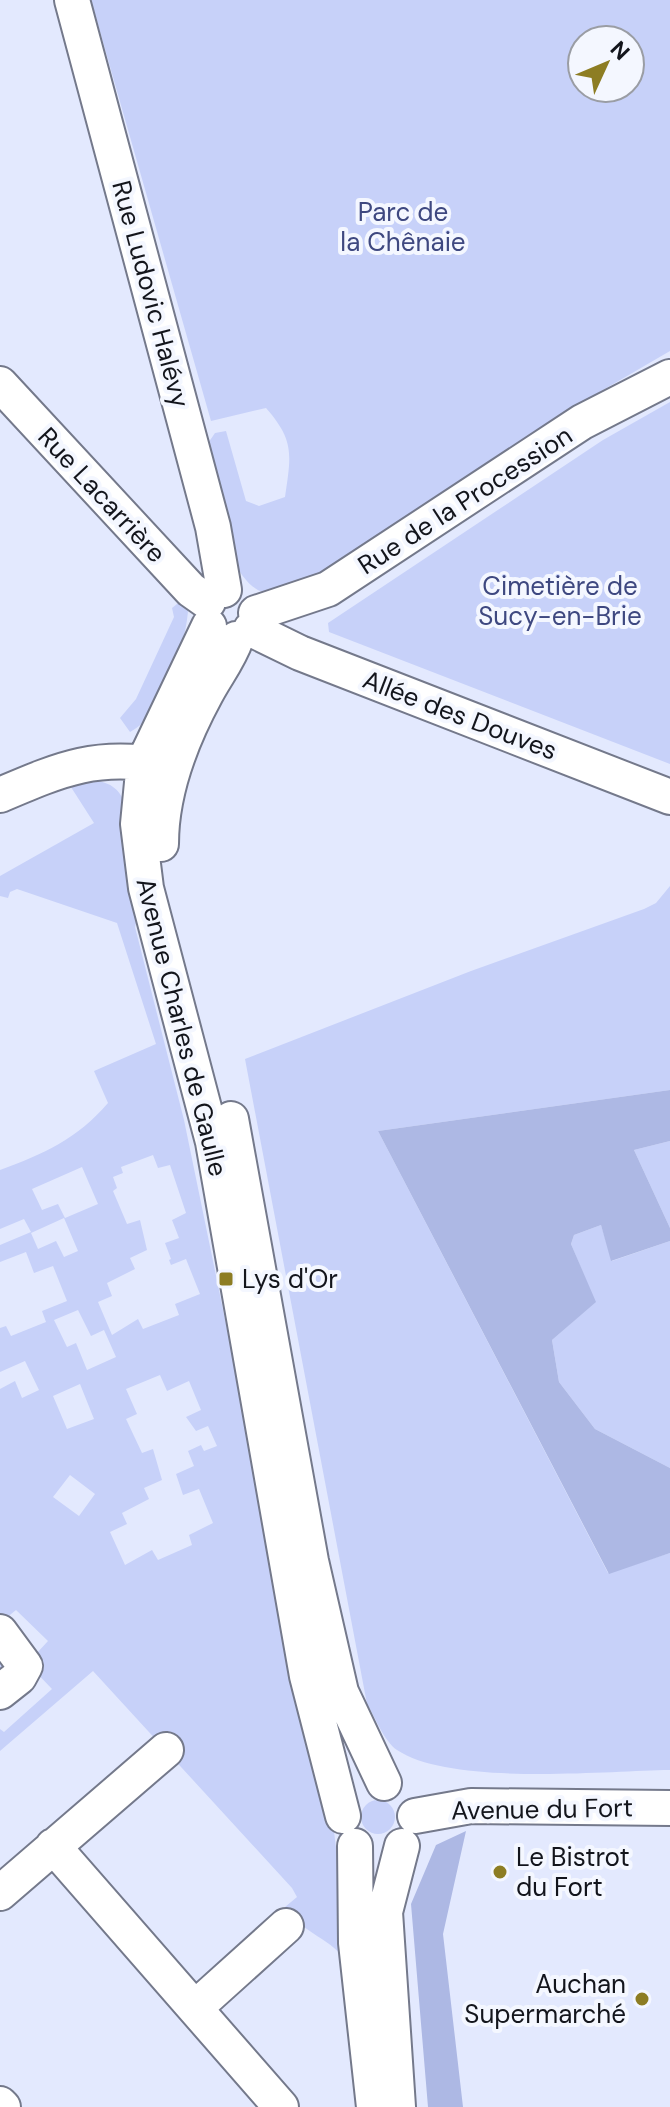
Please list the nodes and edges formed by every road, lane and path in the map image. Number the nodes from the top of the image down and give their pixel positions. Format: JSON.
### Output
{"nodes":[{"id":1,"x":72,"y":0,"type":"edge"},
{"id":2,"x":670,"y":377,"type":"edge"},
{"id":3,"x":0,"y":384,"type":"edge"},
{"id":4,"x":231,"y":616,"type":"junction"},
{"id":5,"x":158,"y":765,"type":"junction"},
{"id":6,"x":0,"y":795,"type":"edge"},
{"id":7,"x":670,"y":797,"type":"edge"},
{"id":8,"x":0,"y":1632,"type":"edge"},
{"id":9,"x":0,"y":1692,"type":"edge"},
{"id":10,"x":166,"y":1750,"type":"dead end"},
{"id":11,"x":384,"y":1783,"type":"junction"},
{"id":12,"x":670,"y":1808,"type":"edge"},
{"id":13,"x":349,"y":1831,"type":"junction"},
{"id":14,"x":409,"y":1831,"type":"junction"},
{"id":15,"x":53,"y":1846,"type":"junction"},
{"id":16,"x":0,"y":1893,"type":"edge"},
{"id":17,"x":286,"y":1926,"type":"dead end"},
{"id":18,"x":195,"y":2008,"type":"junction"},
{"id":19,"x":281,"y":2107,"type":"edge"},
{"id":20,"x":374,"y":2107,"type":"edge"},
{"id":21,"x":398,"y":2107,"type":"edge"}],
"edges":[{"from":1,"to":4,"type":"street","name":"Rue Ludovic Halévy"},
{"from":2,"to":4,"type":"street","name":"Rue de la Procession"},
{"from":3,"to":4,"type":"street","name":"Rue Lacarrière"},
{"from":4,"to":5,"type":"street","name":"Avenue Charles de Gaulle"},
{"from":4,"to":7,"type":"street","name":"Allée des Douves"},
{"from":5,"to":6,"type":"street"},
{"from":5,"to":11,"type":"street","name":"Avenue Charles de Gaulle"},
{"from":5,"to":13,"type":"street","name":"Avenue Charles de Gaulle"},
{"from":8,"to":9,"type":"street"},
{"from":10,"to":15,"type":"street"},
{"from":11,"to":13,"type":"street"},
{"from":11,"to":14,"type":"street"},
{"from":12,"to":14,"type":"street","name":"Avenue du Fort"},
{"from":13,"to":14,"type":"street"},
{"from":13,"to":20,"type":"street","name":"Avenue Charles de Gaulle"},
{"from":14,"to":21,"type":"street"},
{"from":15,"to":16,"type":"street"},
{"from":15,"to":18,"type":"street"},
{"from":17,"to":18,"type":"street"},
{"from":18,"to":19,"type":"street"}]}
